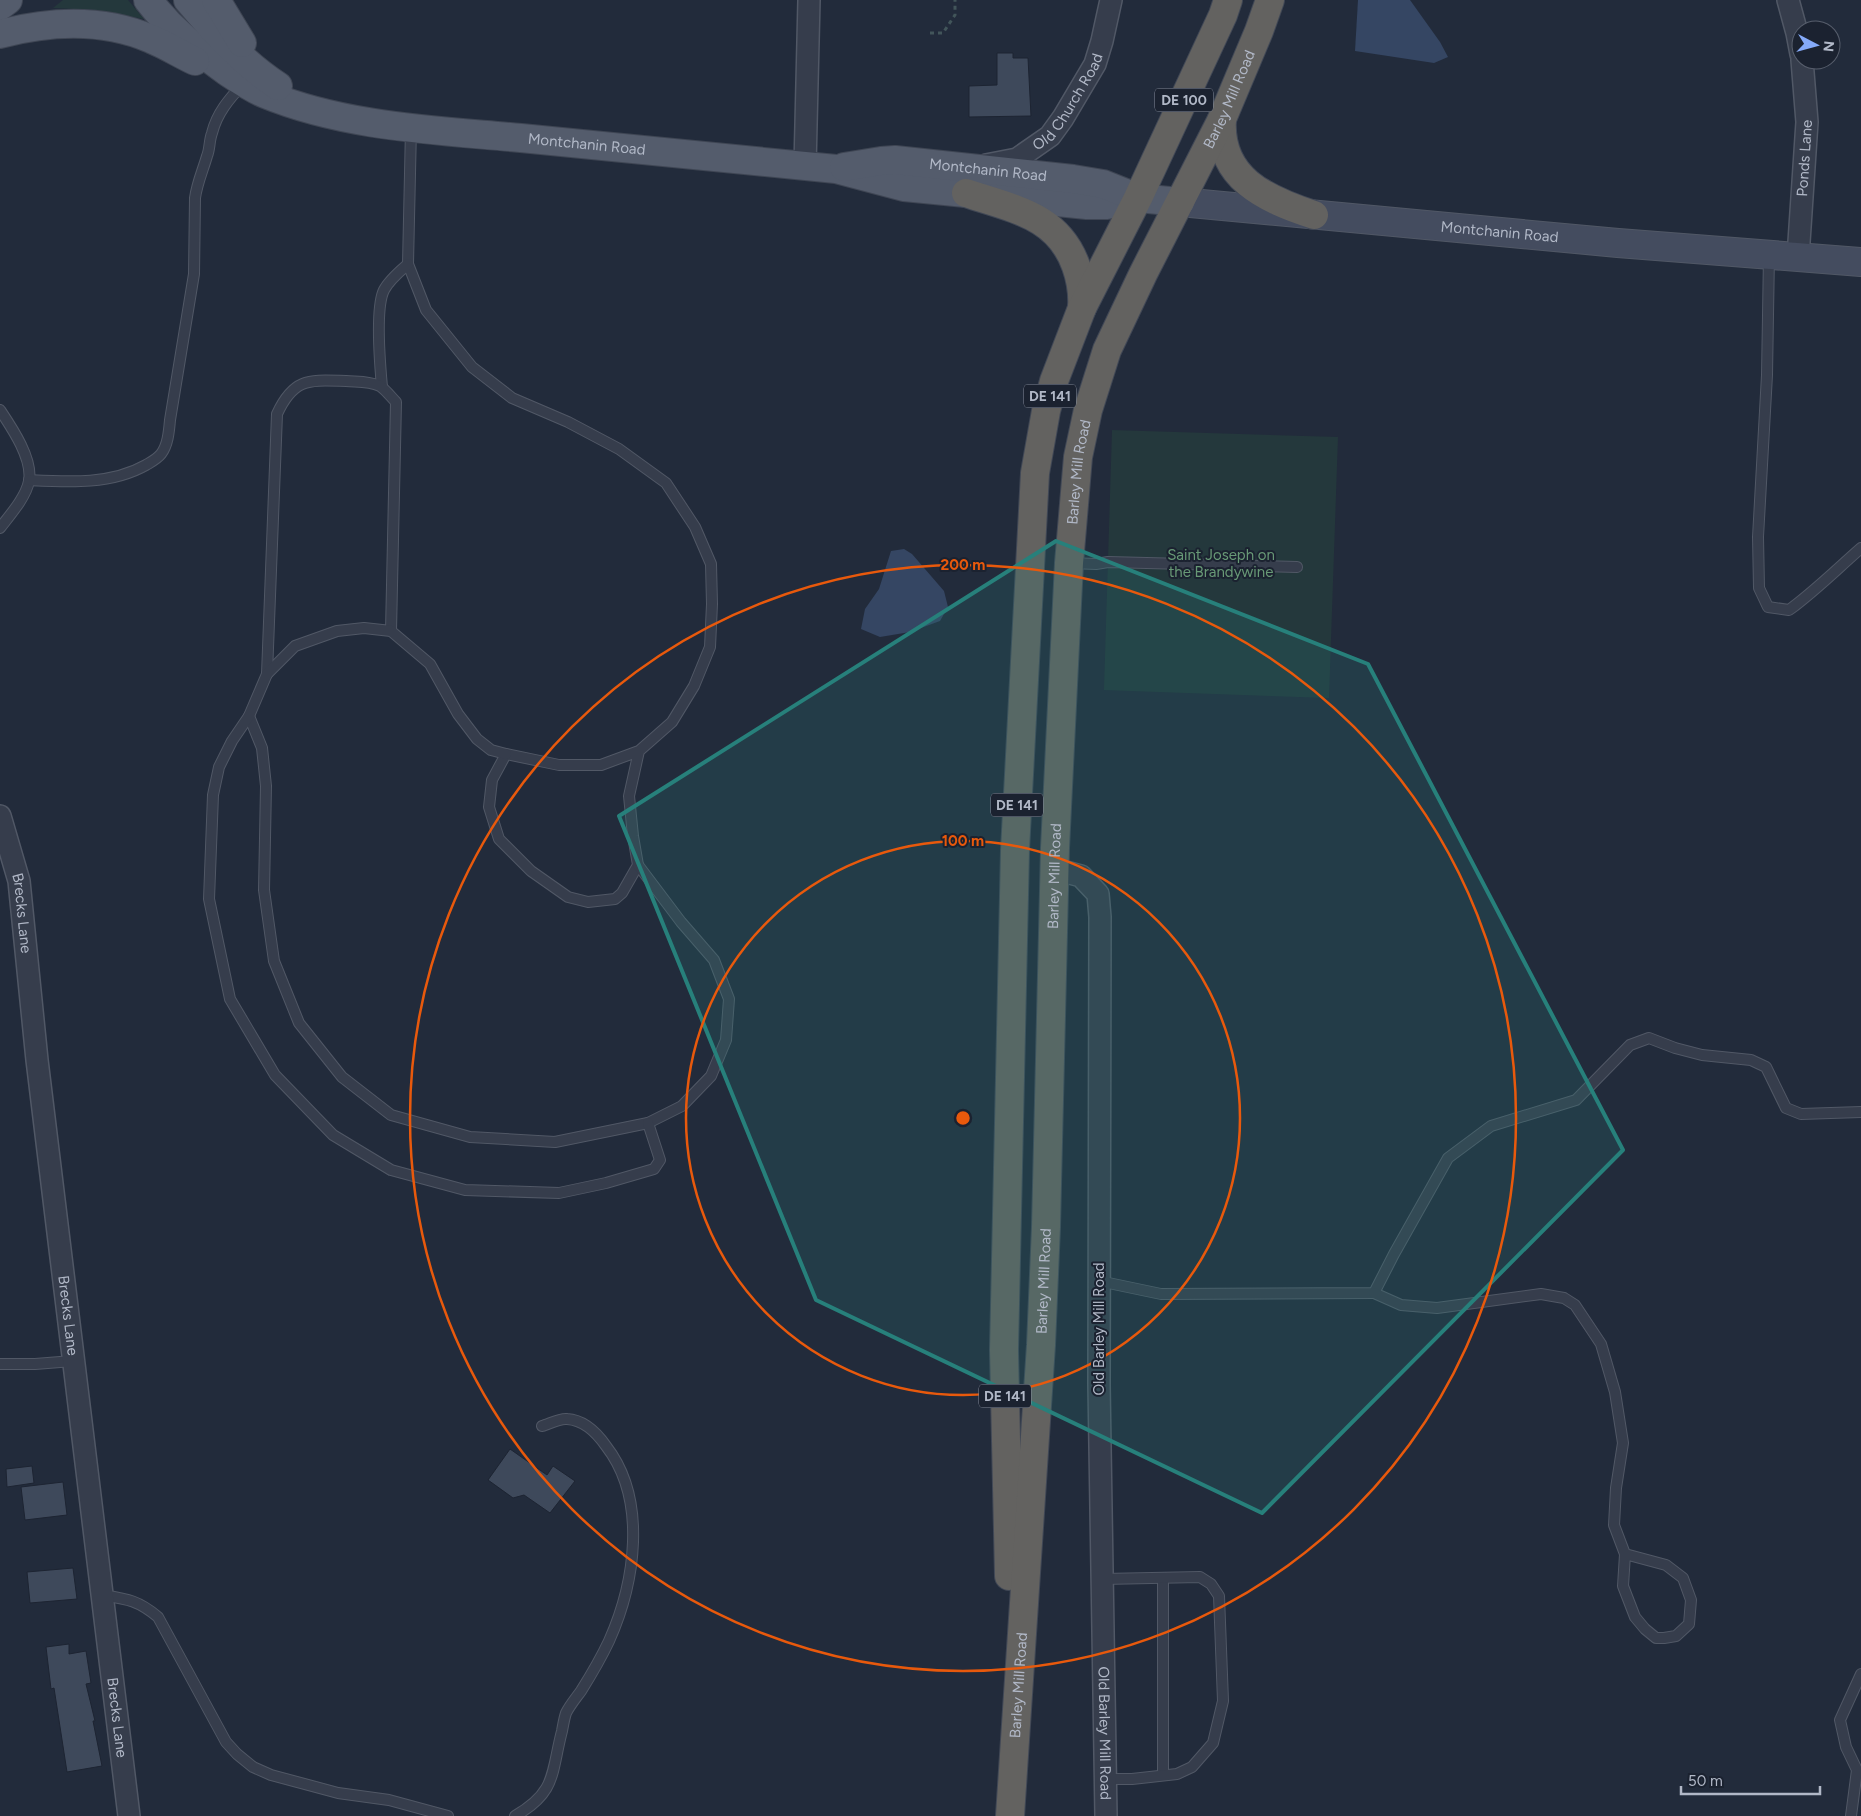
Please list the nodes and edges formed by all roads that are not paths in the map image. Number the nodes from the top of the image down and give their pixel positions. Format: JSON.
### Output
{"nodes":[{"id":1,"x":8,"y":0,"type":"edge"},
{"id":2,"x":148,"y":0,"type":"edge"},
{"id":3,"x":188,"y":0,"type":"edge"},
{"id":4,"x":216,"y":0,"type":"edge"},
{"id":5,"x":809,"y":0,"type":"edge"},
{"id":6,"x":1110,"y":0,"type":"edge"},
{"id":7,"x":1228,"y":0,"type":"edge"},
{"id":8,"x":1270,"y":0,"type":"edge"},
{"id":9,"x":1788,"y":0,"type":"edge"},
{"id":10,"x":0,"y":6,"type":"edge"},
{"id":11,"x":1793,"y":20,"type":"edge"},
{"id":12,"x":0,"y":34,"type":"edge"},
{"id":13,"x":1803,"y":70,"type":"edge"},
{"id":14,"x":253,"y":79,"type":"junction"},
{"id":15,"x":1222,"y":119,"type":"junction"},
{"id":16,"x":411,"y":127,"type":"junction"},
{"id":17,"x":805,"y":166,"type":"junction"},
{"id":18,"x":954,"y":166,"type":"junction"},
{"id":19,"x":836,"y":169,"type":"junction"},
{"id":20,"x":966,"y":193,"type":"junction"},
{"id":21,"x":1138,"y":198,"type":"junction"},
{"id":22,"x":1180,"y":202,"type":"junction"},
{"id":23,"x":1314,"y":215,"type":"junction"},
{"id":24,"x":1770,"y":254,"type":"junction"},
{"id":25,"x":1798,"y":257,"type":"junction"},
{"id":26,"x":1861,"y":262,"type":"edge"},
{"id":27,"x":408,"y":264,"type":"junction"},
{"id":28,"x":1082,"y":308,"type":"junction"},
{"id":29,"x":382,"y":387,"type":"junction"},
{"id":30,"x":0,"y":410,"type":"edge"},
{"id":31,"x":29,"y":480,"type":"junction"},
{"id":32,"x":0,"y":528,"type":"edge"},
{"id":33,"x":1861,"y":548,"type":"edge"},
{"id":34,"x":1069,"y":563,"type":"junction"},
{"id":35,"x":1297,"y":566,"type":"dead end"},
{"id":36,"x":1027,"y":611,"type":"junction"},
{"id":37,"x":391,"y":631,"type":"junction"},
{"id":38,"x":267,"y":674,"type":"junction"},
{"id":39,"x":249,"y":716,"type":"junction"},
{"id":40,"x":639,"y":751,"type":"junction"},
{"id":41,"x":506,"y":754,"type":"junction"},
{"id":42,"x":0,"y":816,"type":"edge"},
{"id":43,"x":638,"y":865,"type":"junction"},
{"id":44,"x":1055,"y":869,"type":"junction"},
{"id":45,"x":1861,"y":1112,"type":"edge"},
{"id":46,"x":648,"y":1123,"type":"junction"},
{"id":47,"x":1099,"y":1281,"type":"junction"},
{"id":48,"x":1374,"y":1293,"type":"junction"},
{"id":49,"x":73,"y":1361,"type":"junction"},
{"id":50,"x":0,"y":1364,"type":"edge"},
{"id":51,"x":542,"y":1426,"type":"dead end"},
{"id":52,"x":1625,"y":1554,"type":"junction"},
{"id":53,"x":1163,"y":1578,"type":"junction"},
{"id":54,"x":1103,"y":1579,"type":"junction"},
{"id":55,"x":101,"y":1595,"type":"junction"},
{"id":56,"x":1861,"y":1674,"type":"edge"},
{"id":57,"x":1163,"y":1775,"type":"junction"},
{"id":58,"x":1106,"y":1779,"type":"junction"},
{"id":59,"x":1011,"y":1804,"type":"edge"},
{"id":60,"x":129,"y":1816,"type":"edge"},
{"id":61,"x":448,"y":1816,"type":"edge"},
{"id":62,"x":515,"y":1816,"type":"edge"},
{"id":63,"x":1106,"y":1816,"type":"edge"},
{"id":64,"x":1851,"y":1816,"type":"edge"}],
"edges":[{"from":1,"to":10,"type":"main road"},
{"from":2,"to":14,"type":"main road","name":"Montchanin Road"},
{"from":3,"to":14,"type":"main road","name":"Montchanin Road"},
{"from":4,"to":14,"type":"main road"},
{"from":5,"to":17,"type":"street"},
{"from":6,"to":18,"type":"street","name":"Old Church Road"},
{"from":7,"to":21,"type":"highway","name":"Barley Mill Road","number":"DE 100"},
{"from":8,"to":15,"type":"highway","name":"Barley Mill Road","number":"DE 100"},
{"from":9,"to":11,"type":"street"},
{"from":12,"to":14,"type":"main road"},
{"from":13,"to":25,"type":"street","name":"Ponds Lane"},
{"from":14,"to":16,"type":"main road","name":"Montchanin Road"},
{"from":14,"to":31,"type":"lane"},
{"from":15,"to":22,"type":"highway","name":"Barley Mill Road","number":"DE 141"},
{"from":15,"to":23,"type":"highway"},
{"from":16,"to":17,"type":"main road","name":"Montchanin Road"},
{"from":16,"to":27,"type":"lane"},
{"from":17,"to":19,"type":"main road","name":"Montchanin Road"},
{"from":18,"to":19,"type":"main road","name":"Montchanin Road"},
{"from":18,"to":21,"type":"main road","name":"Montchanin Road"},
{"from":19,"to":20,"type":"main road","name":"Montchanin Road"},
{"from":20,"to":21,"type":"main road","name":"Montchanin Road"},
{"from":20,"to":28,"type":"highway"},
{"from":21,"to":22,"type":"main road","name":"Montchanin Road"},
{"from":21,"to":28,"type":"highway","name":"Barley Mill Road","number":"DE 141"},
{"from":22,"to":23,"type":"main road","name":"Montchanin Road"},
{"from":22,"to":34,"type":"highway","name":"Barley Mill Road","number":"DE 141"},
{"from":23,"to":24,"type":"main road","name":"Montchanin Road"},
{"from":24,"to":25,"type":"main road","name":"Montchanin Road"},
{"from":24,"to":33,"type":"lane"},
{"from":25,"to":26,"type":"main road","name":"Montchanin Road"},
{"from":27,"to":29,"type":"lane"},
{"from":27,"to":40,"type":"lane"},
{"from":28,"to":36,"type":"highway","name":"Barley Mill Road","number":"DE 141"},
{"from":29,"to":37,"type":"lane"},
{"from":29,"to":38,"type":"lane"},
{"from":30,"to":31,"type":"lane"},
{"from":31,"to":32,"type":"lane"},
{"from":34,"to":35,"type":"lane"},
{"from":34,"to":44,"type":"highway","name":"Barley Mill Road","number":"DE 141"},
{"from":36,"to":44,"type":"highway"},
{"from":36,"to":59,"type":"highway","name":"Barley Mill Road","number":"DE 141"},
{"from":37,"to":38,"type":"lane"},
{"from":37,"to":41,"type":"lane"},
{"from":38,"to":39,"type":"lane"},
{"from":39,"to":46,"type":"lane"},
{"from":39,"to":46,"type":"lane"},
{"from":40,"to":41,"type":"lane"},
{"from":40,"to":43,"type":"lane"},
{"from":41,"to":43,"type":"lane"},
{"from":42,"to":49,"type":"street","name":"Brecks Lane"},
{"from":43,"to":46,"type":"lane"},
{"from":44,"to":47,"type":"street","name":"Old Barley Mill Road"},
{"from":44,"to":59,"type":"highway","name":"Barley Mill Road","number":"DE 141"},
{"from":45,"to":48,"type":"lane"},
{"from":47,"to":48,"type":"lane"},
{"from":47,"to":54,"type":"street","name":"Old Barley Mill Road"},
{"from":48,"to":52,"type":"lane"},
{"from":49,"to":50,"type":"lane"},
{"from":49,"to":55,"type":"street","name":"Brecks Lane"},
{"from":51,"to":62,"type":"lane"},
{"from":52,"to":52,"type":"lane"},
{"from":53,"to":54,"type":"lane"},
{"from":53,"to":57,"type":"lane"},
{"from":53,"to":57,"type":"lane"},
{"from":54,"to":58,"type":"street","name":"Old Barley Mill Road"},
{"from":55,"to":60,"type":"street","name":"Brecks Lane"},
{"from":55,"to":61,"type":"lane"},
{"from":56,"to":64,"type":"lane"},
{"from":57,"to":58,"type":"lane"},
{"from":58,"to":63,"type":"street","name":"Old Barley Mill Road"}]}
